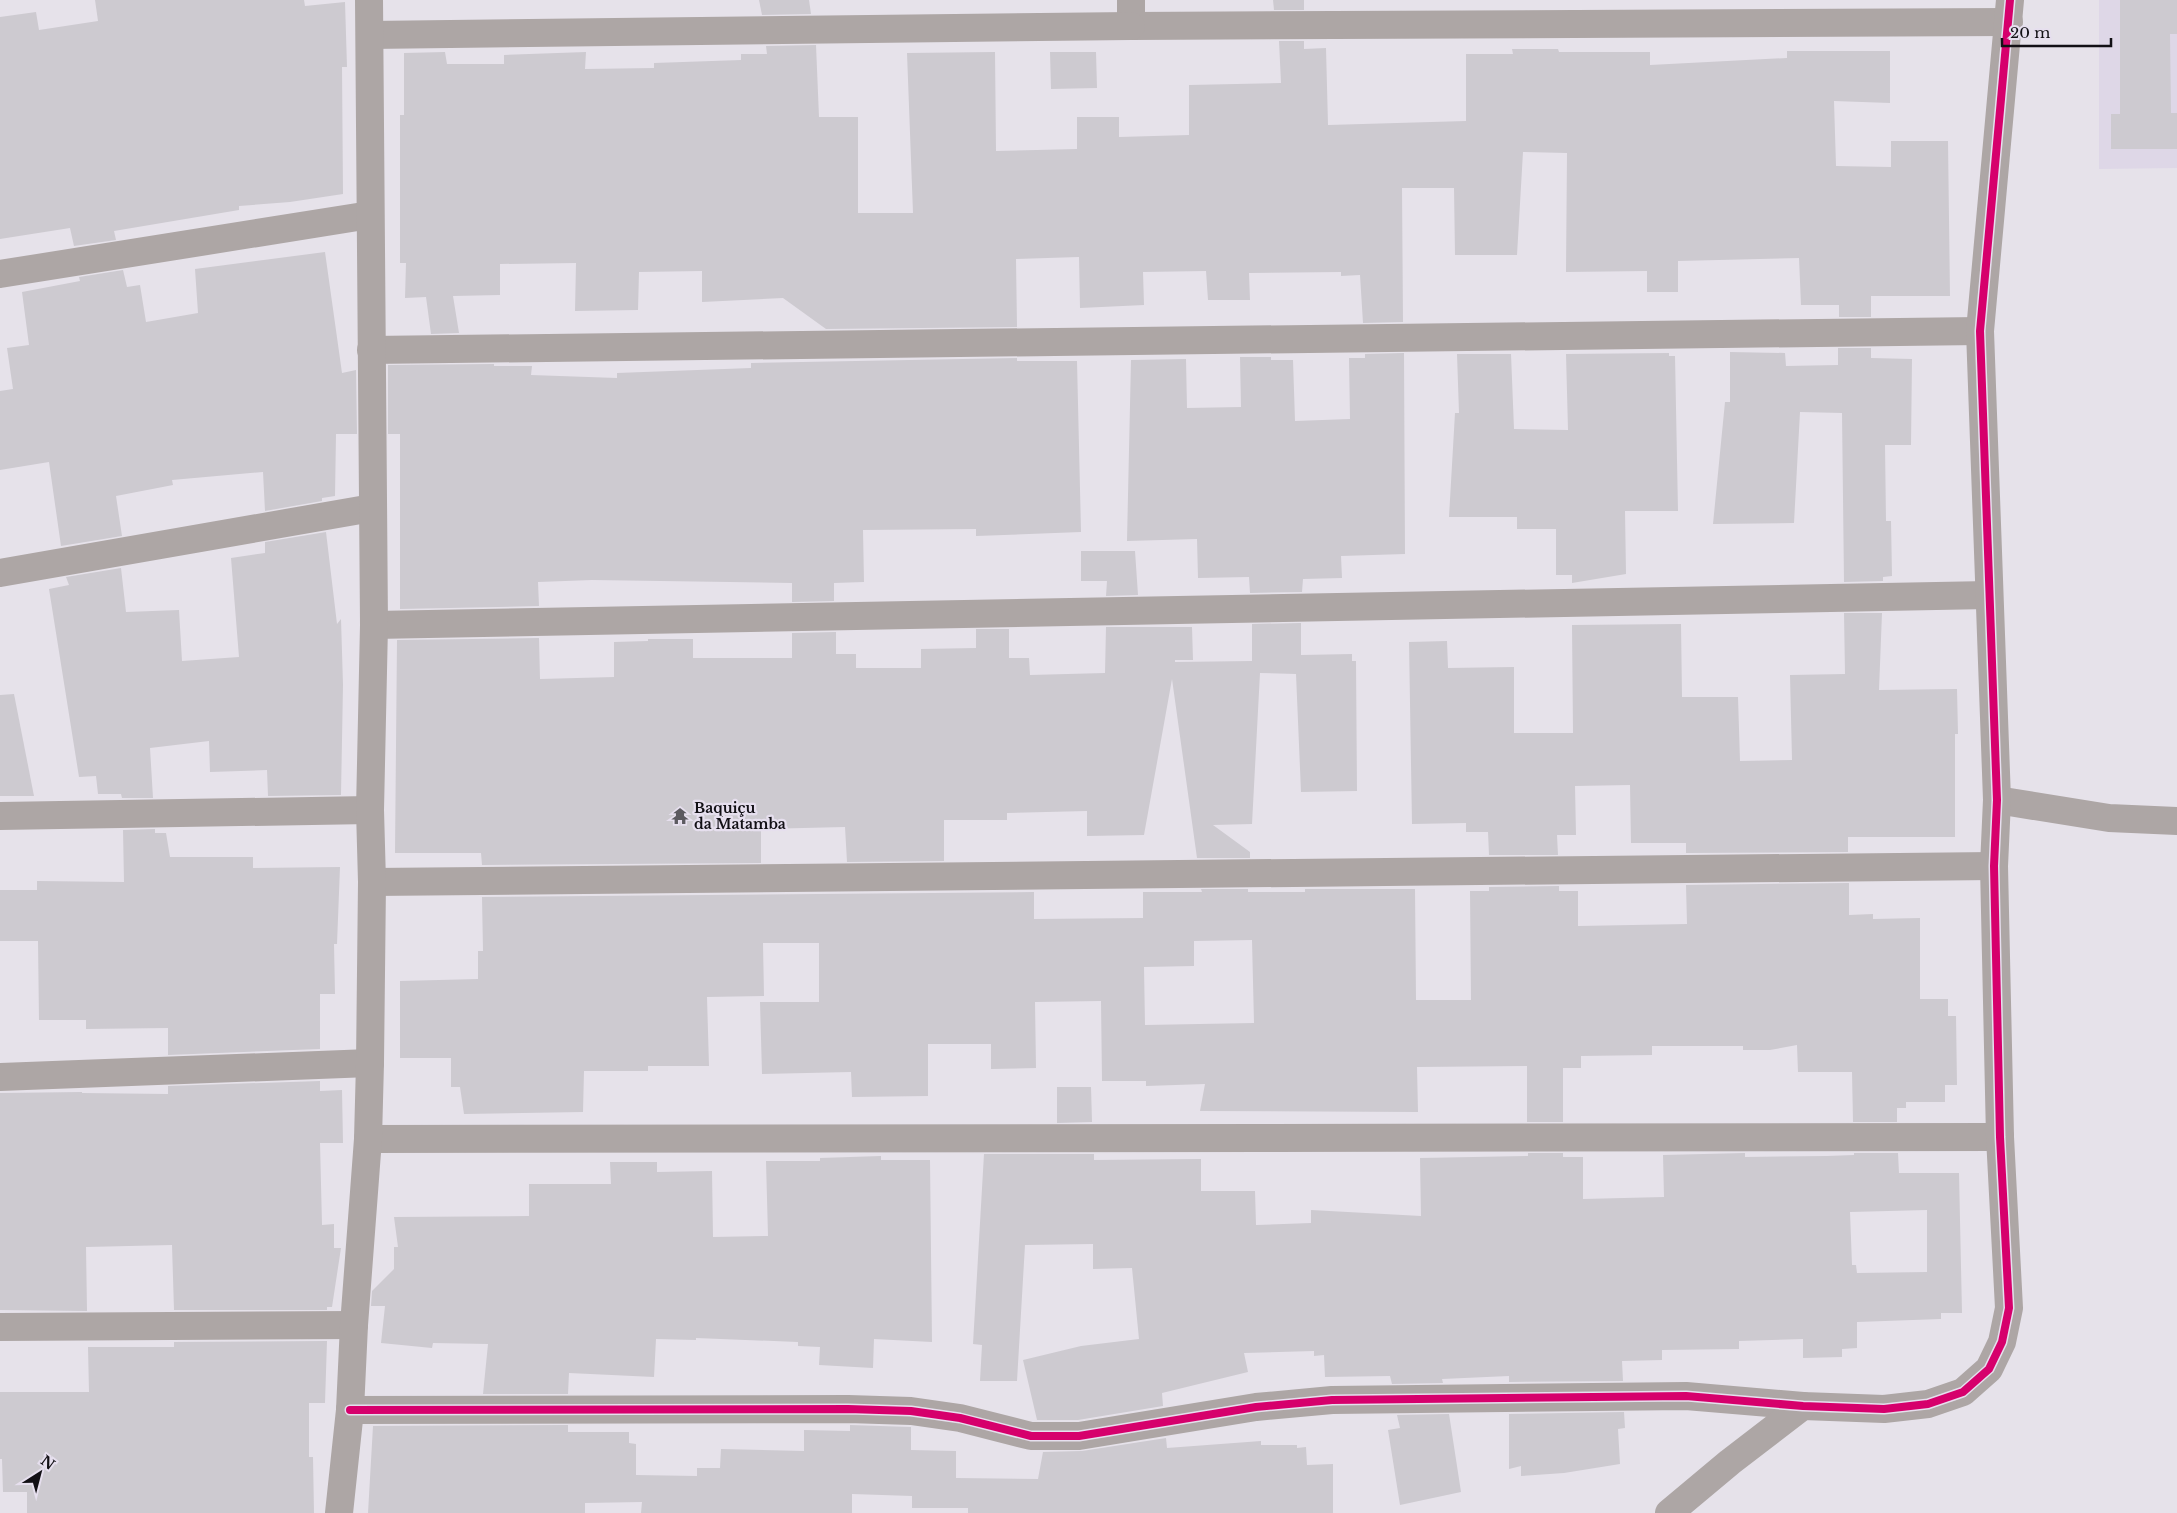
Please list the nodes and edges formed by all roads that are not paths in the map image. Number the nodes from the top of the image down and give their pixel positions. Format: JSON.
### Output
{"nodes":[{"id":1,"x":370,"y":0,"type":"edge"},
{"id":2,"x":2010,"y":11,"type":"edge"},
{"id":3,"x":1131,"y":13,"type":"edge"},
{"id":4,"x":370,"y":35,"type":"junction"},
{"id":5,"x":370,"y":215,"type":"junction"},
{"id":6,"x":0,"y":274,"type":"edge"},
{"id":7,"x":1980,"y":332,"type":"junction"},
{"id":8,"x":371,"y":350,"type":"junction"},
{"id":9,"x":372,"y":508,"type":"junction"},
{"id":10,"x":0,"y":573,"type":"edge"},
{"id":11,"x":1989,"y":595,"type":"junction"},
{"id":12,"x":374,"y":625,"type":"junction"},
{"id":13,"x":1997,"y":800,"type":"junction"},
{"id":14,"x":370,"y":810,"type":"junction"},
{"id":15,"x":0,"y":816,"type":"edge"},
{"id":16,"x":2177,"y":821,"type":"edge"},
{"id":17,"x":1994,"y":866,"type":"junction"},
{"id":18,"x":372,"y":882,"type":"junction"},
{"id":19,"x":370,"y":1064,"type":"junction"},
{"id":20,"x":0,"y":1077,"type":"edge"},
{"id":21,"x":2000,"y":1137,"type":"junction"},
{"id":22,"x":368,"y":1139,"type":"junction"},
{"id":23,"x":354,"y":1324,"type":"junction"},
{"id":24,"x":0,"y":1327,"type":"edge"},
{"id":25,"x":1803,"y":1406,"type":"junction"},
{"id":26,"x":350,"y":1410,"type":"junction"},
{"id":27,"x":340,"y":1513,"type":"edge"},
{"id":28,"x":1669,"y":1513,"type":"edge"}],
"edges":[{"from":1,"to":4,"type":"street"},
{"from":2,"to":3,"type":"street"},
{"from":2,"to":7,"type":"street"},
{"from":3,"to":4,"type":"street"},
{"from":4,"to":5,"type":"street"},
{"from":5,"to":6,"type":"street"},
{"from":5,"to":8,"type":"street"},
{"from":7,"to":8,"type":"street"},
{"from":7,"to":11,"type":"street"},
{"from":8,"to":9,"type":"street"},
{"from":9,"to":10,"type":"street"},
{"from":9,"to":12,"type":"street"},
{"from":11,"to":12,"type":"street"},
{"from":11,"to":13,"type":"street"},
{"from":12,"to":14,"type":"street"},
{"from":13,"to":16,"type":"street"},
{"from":13,"to":17,"type":"street"},
{"from":14,"to":15,"type":"street"},
{"from":14,"to":18,"type":"street"},
{"from":17,"to":18,"type":"street"},
{"from":17,"to":21,"type":"street"},
{"from":18,"to":19,"type":"street"},
{"from":19,"to":20,"type":"street"},
{"from":19,"to":22,"type":"street"},
{"from":21,"to":22,"type":"street"},
{"from":21,"to":25,"type":"street"},
{"from":22,"to":23,"type":"street"},
{"from":23,"to":24,"type":"street"},
{"from":23,"to":26,"type":"street"},
{"from":25,"to":26,"type":"street"},
{"from":25,"to":28,"type":"street"},
{"from":26,"to":27,"type":"street"}]}
